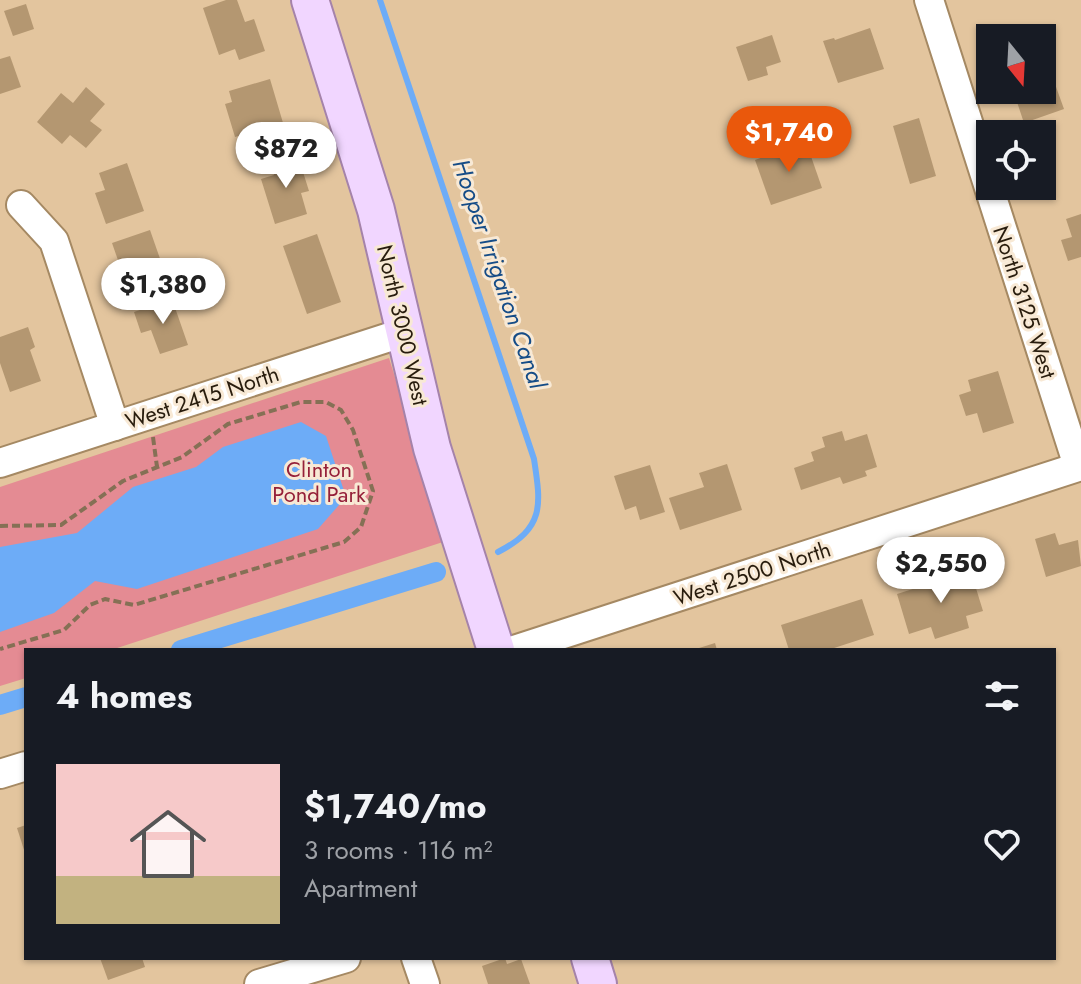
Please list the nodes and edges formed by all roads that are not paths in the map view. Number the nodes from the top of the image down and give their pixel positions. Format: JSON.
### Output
{"nodes":[{"id":1,"x":310,"y":0,"type":"edge"},
{"id":2,"x":929,"y":0,"type":"edge"},
{"id":3,"x":21,"y":205,"type":"dead end"},
{"id":4,"x":405,"y":332,"type":"junction"},
{"id":5,"x":115,"y":426,"type":"junction"},
{"id":6,"x":0,"y":463,"type":"edge"},
{"id":7,"x":1080,"y":466,"type":"edge"},
{"id":8,"x":495,"y":648,"type":"edge"},
{"id":9,"x":520,"y":648,"type":"edge"},
{"id":10,"x":24,"y":767,"type":"edge"},
{"id":11,"x":0,"y":774,"type":"edge"},
{"id":12,"x":339,"y":960,"type":"edge"},
{"id":13,"x":417,"y":960,"type":"edge"},
{"id":14,"x":591,"y":960,"type":"edge"},
{"id":15,"x":259,"y":984,"type":"edge"},
{"id":16,"x":425,"y":984,"type":"edge"},
{"id":17,"x":598,"y":984,"type":"edge"}],
"edges":[{"from":1,"to":4,"type":"main road","name":"North 3000 West"},
{"from":2,"to":7,"type":"street","name":"North 3125 West"},
{"from":3,"to":5,"type":"street"},
{"from":4,"to":5,"type":"street","name":"West 2415 North"},
{"from":4,"to":8,"type":"main road","name":"North 3000 West"},
{"from":5,"to":6,"type":"street","name":"West 2415 North"},
{"from":7,"to":9,"type":"street","name":"West 2500 North"},
{"from":10,"to":11,"type":"street"},
{"from":12,"to":15,"type":"street"},
{"from":13,"to":16,"type":"street"},
{"from":14,"to":17,"type":"main road"}]}
